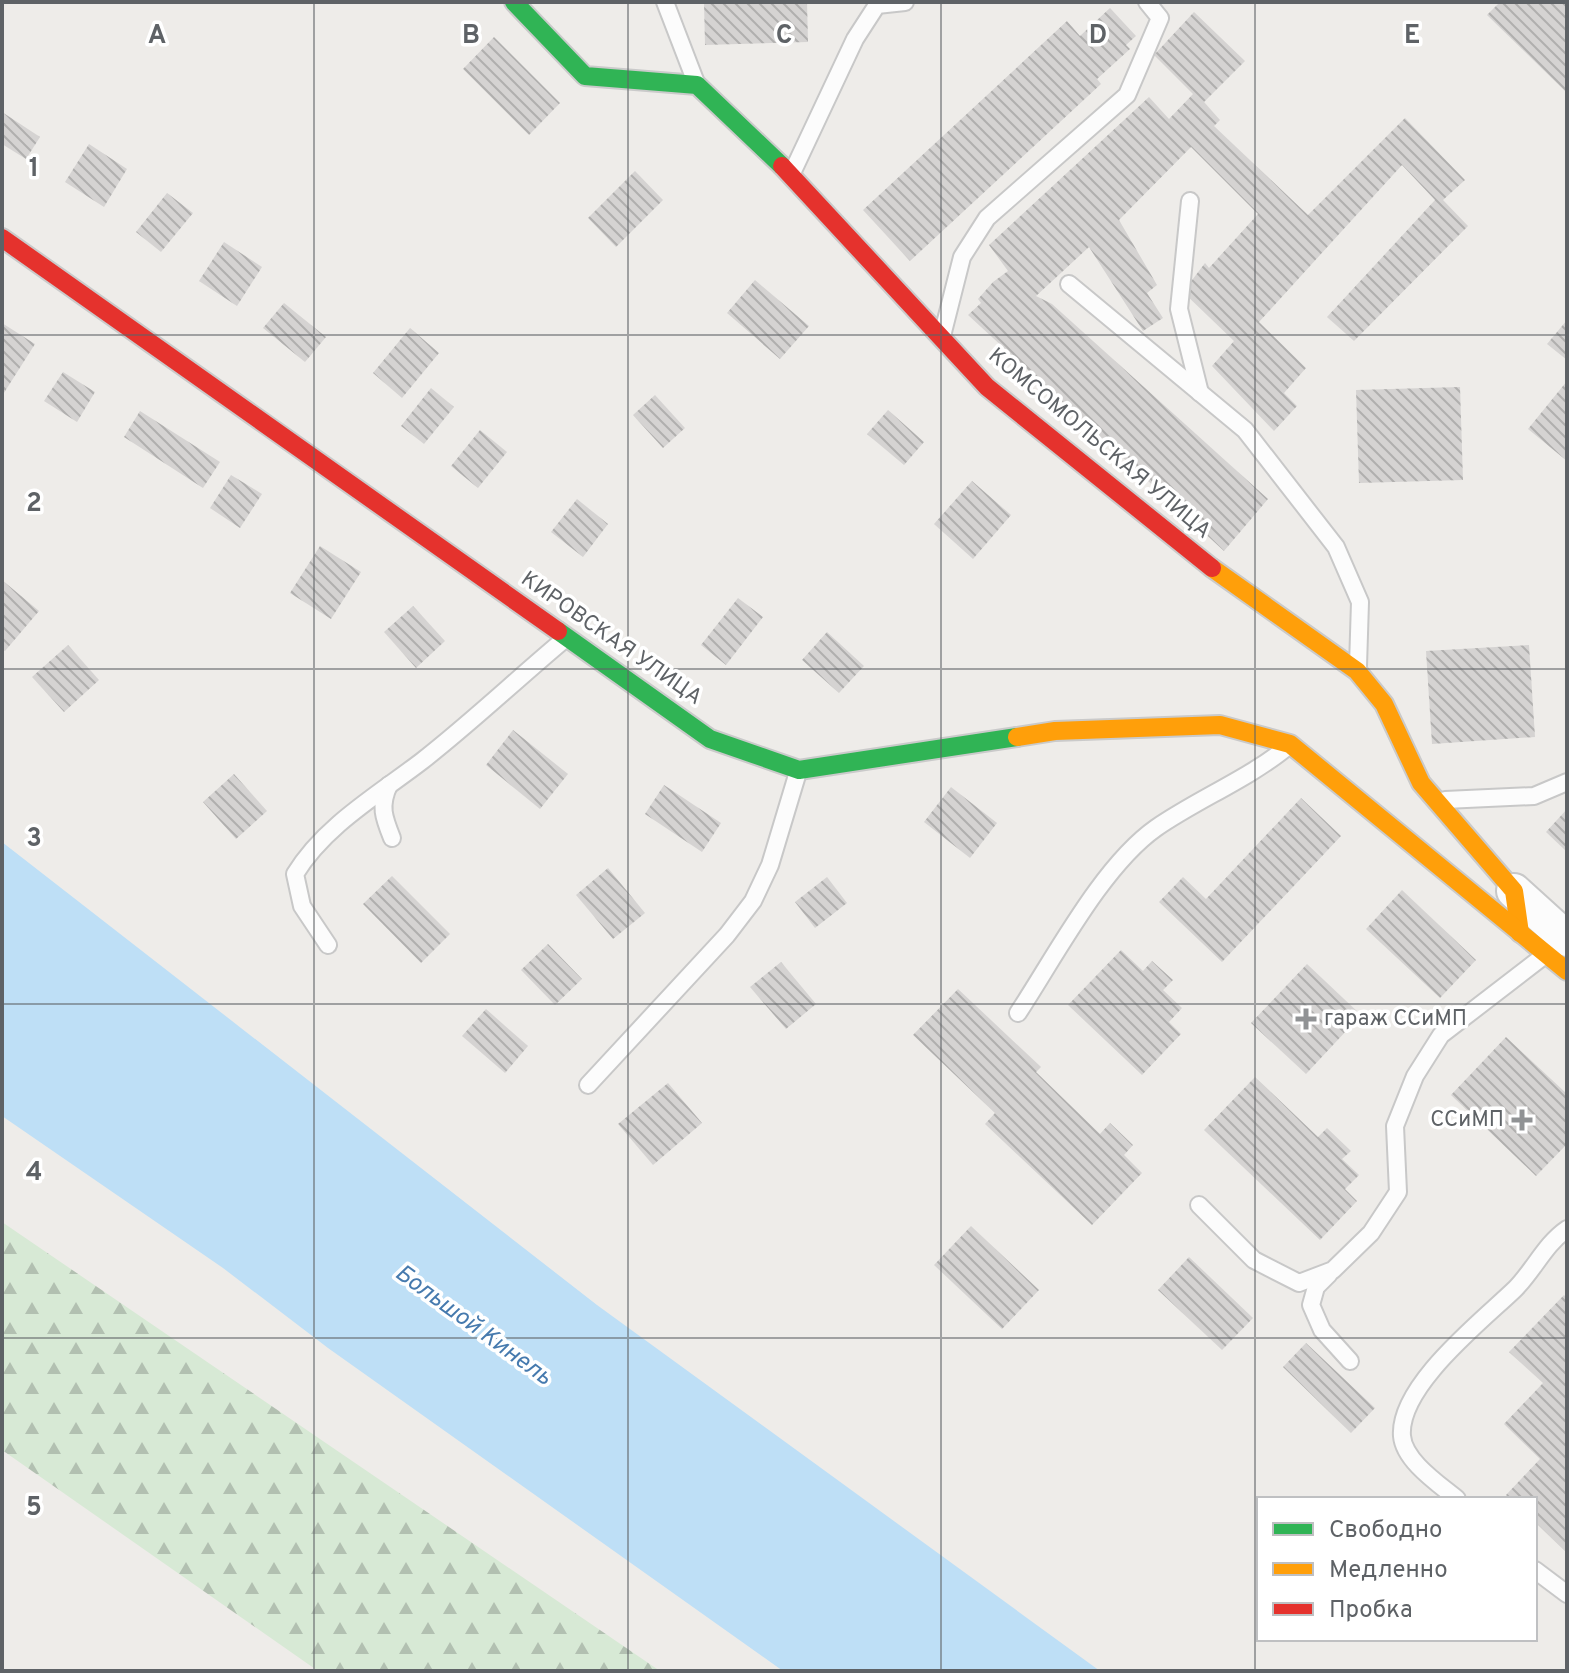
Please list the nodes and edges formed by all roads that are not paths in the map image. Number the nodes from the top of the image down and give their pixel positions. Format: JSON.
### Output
{"nodes":[{"id":1,"x":514,"y":2,"type":"edge"},
{"id":2,"x":665,"y":2,"type":"edge"},
{"id":3,"x":905,"y":2,"type":"edge"},
{"id":4,"x":1147,"y":2,"type":"edge"},
{"id":5,"x":697,"y":85,"type":"junction"},
{"id":6,"x":791,"y":174,"type":"junction"},
{"id":7,"x":1190,"y":201,"type":"dead end"},
{"id":8,"x":2,"y":238,"type":"edge"},
{"id":9,"x":1069,"y":284,"type":"dead end"},
{"id":10,"x":942,"y":338,"type":"junction"},
{"id":11,"x":1200,"y":393,"type":"junction"},
{"id":12,"x":567,"y":637,"type":"junction"},
{"id":13,"x":1357,"y":671,"type":"junction"},
{"id":14,"x":1290,"y":744,"type":"junction"},
{"id":15,"x":799,"y":770,"type":"junction"},
{"id":16,"x":1567,"y":782,"type":"edge"},
{"id":17,"x":389,"y":784,"type":"junction"},
{"id":18,"x":1435,"y":801,"type":"junction"},
{"id":19,"x":392,"y":838,"type":"dead end"},
{"id":20,"x":1514,"y":891,"type":"junction"},
{"id":21,"x":1520,"y":933,"type":"junction"},
{"id":22,"x":328,"y":945,"type":"dead end"},
{"id":23,"x":1557,"y":947,"type":"edge"},
{"id":24,"x":1567,"y":971,"type":"edge"},
{"id":25,"x":1018,"y":1013,"type":"dead end"},
{"id":26,"x":588,"y":1085,"type":"dead end"},
{"id":27,"x":1199,"y":1205,"type":"dead end"},
{"id":28,"x":1567,"y":1229,"type":"edge"},
{"id":29,"x":1333,"y":1270,"type":"junction"},
{"id":30,"x":1350,"y":1361,"type":"dead end"},
{"id":31,"x":1455,"y":1497,"type":"edge"},
{"id":32,"x":1537,"y":1572,"type":"edge"},
{"id":33,"x":1567,"y":1594,"type":"edge"}],
"edges":[{"from":1,"to":5,"type":"main road"},
{"from":2,"to":5,"type":"lane"},
{"from":3,"to":6,"type":"lane"},
{"from":4,"to":10,"type":"lane"},
{"from":5,"to":6,"type":"main road","name":"КОМСОМОЛЬСКАЯ УЛИЦА"},
{"from":6,"to":10,"type":"main road","name":"КОМСОМОЛЬСКАЯ УЛИЦА"},
{"from":7,"to":11,"type":"lane"},
{"from":8,"to":12,"type":"main road","name":"КИРОВСКАЯ УЛИЦА"},
{"from":9,"to":11,"type":"lane"},
{"from":10,"to":13,"type":"main road","name":"КОМСОМОЛЬСКАЯ УЛИЦА"},
{"from":11,"to":13,"type":"lane"},
{"from":12,"to":15,"type":"main road","name":"КИРОВСКАЯ УЛИЦА"},
{"from":12,"to":17,"type":"lane"},
{"from":13,"to":18,"type":"main road","name":"КОМСОМОЛЬСКАЯ УЛИЦА"},
{"from":14,"to":15,"type":"main road","name":"КИРОВСКАЯ УЛИЦА"},
{"from":14,"to":21,"type":"main road"},
{"from":14,"to":25,"type":"lane"},
{"from":15,"to":26,"type":"lane"},
{"from":16,"to":18,"type":"lane"},
{"from":17,"to":19,"type":"lane"},
{"from":17,"to":22,"type":"lane"},
{"from":18,"to":20,"type":"main road","name":"КОМСОМОЛЬСКАЯ УЛИЦА"},
{"from":20,"to":21,"type":"main road"},
{"from":20,"to":23,"type":"street"},
{"from":21,"to":23,"type":"main road"},
{"from":23,"to":24,"type":"main road"},
{"from":23,"to":29,"type":"lane"},
{"from":27,"to":29,"type":"lane"},
{"from":28,"to":31,"type":"lane"},
{"from":29,"to":30,"type":"lane"},
{"from":32,"to":33,"type":"lane"}]}
